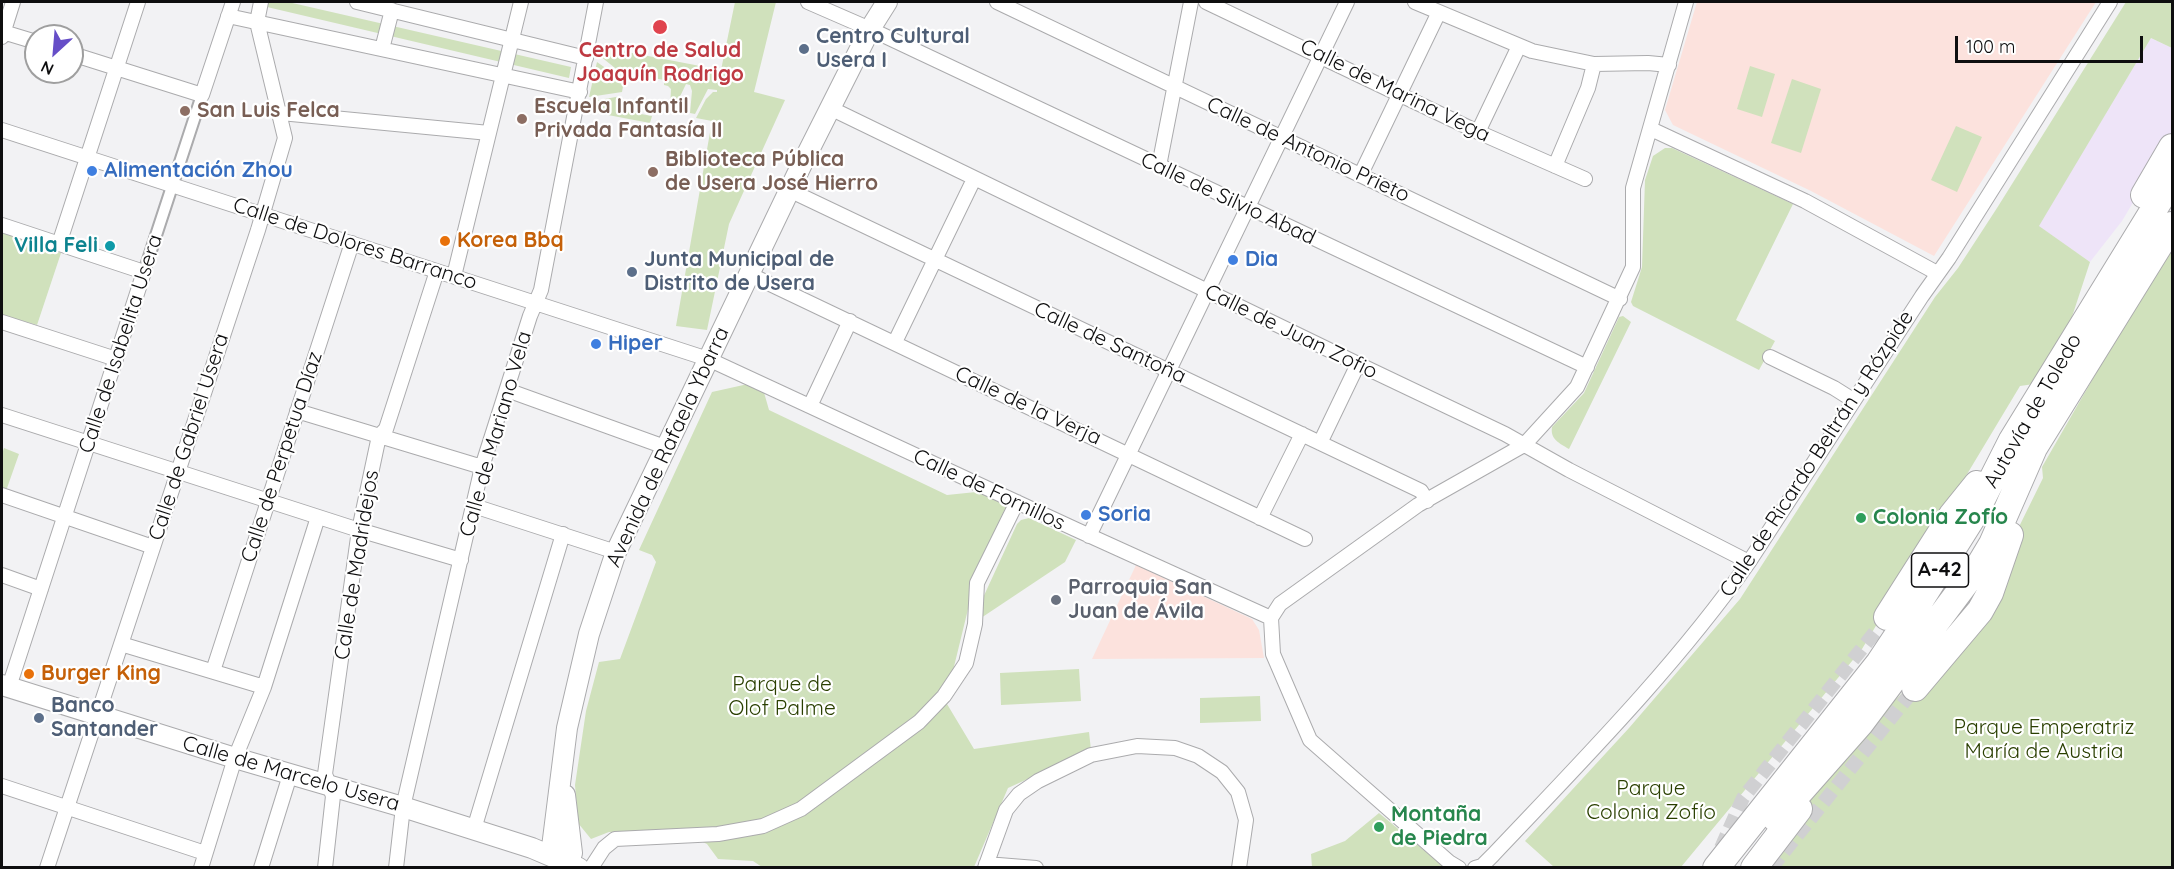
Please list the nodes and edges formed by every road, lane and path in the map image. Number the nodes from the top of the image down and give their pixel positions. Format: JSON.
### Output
{"nodes":[{"id":1,"x":13,"y":2,"type":"edge"},
{"id":2,"x":138,"y":2,"type":"edge"},
{"id":3,"x":233,"y":2,"type":"edge"},
{"id":4,"x":261,"y":2,"type":"edge"},
{"id":5,"x":357,"y":2,"type":"edge"},
{"id":6,"x":521,"y":2,"type":"edge"},
{"id":7,"x":596,"y":2,"type":"edge"},
{"id":8,"x":808,"y":2,"type":"edge"},
{"id":9,"x":887,"y":2,"type":"edge"},
{"id":10,"x":997,"y":2,"type":"edge"},
{"id":11,"x":1191,"y":2,"type":"edge"},
{"id":12,"x":1206,"y":2,"type":"edge"},
{"id":13,"x":1347,"y":2,"type":"edge"},
{"id":14,"x":1415,"y":2,"type":"edge"},
{"id":15,"x":1686,"y":2,"type":"edge"},
{"id":16,"x":2110,"y":2,"type":"edge"},
{"id":17,"x":392,"y":10,"type":"junction"},
{"id":18,"x":1439,"y":12,"type":"junction"},
{"id":19,"x":228,"y":16,"type":"junction"},
{"id":20,"x":257,"y":22,"type":"junction"},
{"id":21,"x":870,"y":29,"type":"junction"},
{"id":22,"x":2,"y":34,"type":"edge"},
{"id":23,"x":24,"y":39,"type":"edge"},
{"id":24,"x":512,"y":40,"type":"junction"},
{"id":25,"x":1519,"y":46,"type":"junction"},
{"id":26,"x":382,"y":49,"type":"junction"},
{"id":27,"x":1320,"y":55,"type":"junction"},
{"id":28,"x":84,"y":58,"type":"edge"},
{"id":29,"x":586,"y":58,"type":"junction"},
{"id":30,"x":1594,"y":64,"type":"junction"},
{"id":31,"x":1669,"y":65,"type":"junction"},
{"id":32,"x":116,"y":68,"type":"junction"},
{"id":33,"x":503,"y":76,"type":"junction"},
{"id":34,"x":1174,"y":86,"type":"junction"},
{"id":35,"x":580,"y":92,"type":"junction"},
{"id":36,"x":202,"y":95,"type":"junction"},
{"id":37,"x":1400,"y":95,"type":"junction"},
{"id":38,"x":830,"y":108,"type":"junction"},
{"id":39,"x":281,"y":113,"type":"junction"},
{"id":40,"x":1651,"y":129,"type":"junction"},
{"id":41,"x":2,"y":130,"type":"edge"},
{"id":42,"x":1478,"y":132,"type":"junction"},
{"id":43,"x":489,"y":134,"type":"junction"},
{"id":44,"x":1281,"y":136,"type":"junction"},
{"id":45,"x":2172,"y":147,"type":"edge"},
{"id":46,"x":87,"y":158,"type":"junction"},
{"id":47,"x":1159,"y":166,"type":"junction"},
{"id":48,"x":1555,"y":166,"type":"junction"},
{"id":49,"x":1361,"y":174,"type":"junction"},
{"id":50,"x":974,"y":179,"type":"junction"},
{"id":51,"x":1585,"y":179,"type":"dead end"},
{"id":52,"x":2172,"y":180,"type":"edge"},
{"id":53,"x":173,"y":184,"type":"junction"},
{"id":54,"x":789,"y":190,"type":"junction"},
{"id":55,"x":1246,"y":208,"type":"junction"},
{"id":56,"x":263,"y":214,"type":"junction"},
{"id":57,"x":2,"y":225,"type":"edge"},
{"id":58,"x":2172,"y":225,"type":"edge"},
{"id":59,"x":352,"y":243,"type":"junction"},
{"id":60,"x":59,"y":244,"type":"junction"},
{"id":61,"x":935,"y":260,"type":"junction"},
{"id":62,"x":437,"y":271,"type":"junction"},
{"id":63,"x":144,"y":272,"type":"junction"},
{"id":64,"x":1937,"y":273,"type":"junction"},
{"id":65,"x":749,"y":274,"type":"junction"},
{"id":66,"x":454,"y":276,"type":"junction"},
{"id":67,"x":1206,"y":291,"type":"junction"},
{"id":68,"x":1620,"y":299,"type":"junction"},
{"id":69,"x":535,"y":304,"type":"junction"},
{"id":70,"x":850,"y":321,"type":"junction"},
{"id":71,"x":2,"y":322,"type":"edge"},
{"id":72,"x":895,"y":342,"type":"junction"},
{"id":73,"x":2068,"y":349,"type":"junction"},
{"id":74,"x":1770,"y":357,"type":"dead end"},
{"id":75,"x":116,"y":358,"type":"junction"},
{"id":76,"x":708,"y":359,"type":"junction"},
{"id":77,"x":1358,"y":364,"type":"junction"},
{"id":78,"x":1587,"y":367,"type":"junction"},
{"id":79,"x":1168,"y":370,"type":"junction"},
{"id":80,"x":507,"y":390,"type":"junction"},
{"id":81,"x":1853,"y":400,"type":"junction"},
{"id":82,"x":810,"y":406,"type":"junction"},
{"id":83,"x":297,"y":411,"type":"junction"},
{"id":84,"x":2,"y":415,"type":"edge"},
{"id":85,"x":1302,"y":435,"type":"junction"},
{"id":86,"x":379,"y":436,"type":"junction"},
{"id":87,"x":2012,"y":440,"type":"junction"},
{"id":88,"x":1320,"y":442,"type":"junction"},
{"id":89,"x":88,"y":443,"type":"junction"},
{"id":90,"x":1524,"y":445,"type":"junction"},
{"id":91,"x":665,"y":447,"type":"junction"},
{"id":92,"x":1128,"y":454,"type":"junction"},
{"id":93,"x":482,"y":467,"type":"junction"},
{"id":94,"x":177,"y":471,"type":"junction"},
{"id":95,"x":2013,"y":492,"type":"junction"},
{"id":96,"x":2,"y":495,"type":"edge"},
{"id":97,"x":268,"y":500,"type":"junction"},
{"id":98,"x":1427,"y":501,"type":"junction"},
{"id":99,"x":1017,"y":502,"type":"junction"},
{"id":100,"x":474,"y":506,"type":"junction"},
{"id":101,"x":64,"y":516,"type":"junction"},
{"id":102,"x":318,"y":517,"type":"junction"},
{"id":103,"x":1260,"y":518,"type":"junction"},
{"id":104,"x":359,"y":530,"type":"junction"},
{"id":105,"x":563,"y":534,"type":"junction"},
{"id":106,"x":1089,"y":536,"type":"junction"},
{"id":107,"x":1305,"y":539,"type":"dead end"},
{"id":108,"x":153,"y":547,"type":"junction"},
{"id":109,"x":616,"y":552,"type":"junction"},
{"id":110,"x":461,"y":560,"type":"junction"},
{"id":111,"x":1749,"y":562,"type":"junction"},
{"id":112,"x":2,"y":575,"type":"edge"},
{"id":113,"x":41,"y":589,"type":"junction"},
{"id":114,"x":1887,"y":617,"type":"tunnel mouth"},
{"id":115,"x":1271,"y":618,"type":"junction"},
{"id":116,"x":122,"y":644,"type":"junction"},
{"id":117,"x":213,"y":671,"type":"junction"},
{"id":118,"x":5,"y":686,"type":"edge"},
{"id":119,"x":264,"y":687,"type":"junction"},
{"id":120,"x":1915,"y":688,"type":"tunnel mouth"},
{"id":121,"x":1856,"y":692,"type":"junction"},
{"id":122,"x":98,"y":717,"type":"junction"},
{"id":123,"x":1860,"y":724,"type":"junction"},
{"id":124,"x":235,"y":758,"type":"junction"},
{"id":125,"x":290,"y":775,"type":"junction"},
{"id":126,"x":328,"y":785,"type":"junction"},
{"id":127,"x":2,"y":786,"type":"edge"},
{"id":128,"x":67,"y":807,"type":"junction"},
{"id":129,"x":403,"y":807,"type":"junction"},
{"id":130,"x":474,"y":829,"type":"junction"},
{"id":131,"x":205,"y":853,"type":"junction"},
{"id":132,"x":566,"y":862,"type":"edge"},
{"id":133,"x":985,"y":866,"type":"edge"},
{"id":134,"x":47,"y":867,"type":"edge"},
{"id":135,"x":201,"y":867,"type":"edge"},
{"id":136,"x":261,"y":867,"type":"edge"},
{"id":137,"x":325,"y":867,"type":"edge"},
{"id":138,"x":396,"y":867,"type":"edge"},
{"id":139,"x":591,"y":867,"type":"edge"},
{"id":140,"x":1036,"y":867,"type":"edge"},
{"id":141,"x":1239,"y":867,"type":"edge"},
{"id":142,"x":1460,"y":867,"type":"edge"},
{"id":143,"x":1475,"y":867,"type":"edge"},
{"id":144,"x":1697,"y":867,"type":"edge"},
{"id":145,"x":1716,"y":867,"type":"edge"},
{"id":146,"x":1735,"y":867,"type":"edge"},
{"id":147,"x":1754,"y":867,"type":"edge"}],
"edges":[{"from":1,"to":22,"type":"street"},
{"from":2,"to":32,"type":"street"},
{"from":3,"to":19,"type":"street","name":"Calle de Isabelita Usera"},
{"from":4,"to":20,"type":"street","name":"Calle de Gabriel Usera"},
{"from":5,"to":17,"type":"street"},
{"from":6,"to":24,"type":"street"},
{"from":7,"to":29,"type":"street","name":"Calle de Mariano Vela"},
{"from":8,"to":21,"type":"street","name":"Calle de Silvio Abad"},
{"from":9,"to":21,"type":"main road","name":"Avenida de Rafaela Ybarra"},
{"from":10,"to":34,"type":"street","name":"Calle de Antonio Prieto"},
{"from":11,"to":34,"type":"street"},
{"from":12,"to":27,"type":"street","name":"Calle de Marina Vega"},
{"from":13,"to":27,"type":"street"},
{"from":14,"to":18,"type":"street"},
{"from":15,"to":31,"type":"street"},
{"from":16,"to":64,"type":"street","name":"Calle de Ricardo Beltrán y Rózpide"},
{"from":17,"to":24,"type":"street"},
{"from":17,"to":26,"type":"street"},
{"from":18,"to":25,"type":"street"},
{"from":18,"to":37,"type":"street"},
{"from":19,"to":20,"type":"street"},
{"from":19,"to":36,"type":"street","name":"Calle de Isabelita Usera"},
{"from":20,"to":26,"type":"street"},
{"from":20,"to":39,"type":"street","name":"Calle de Gabriel Usera"},
{"from":21,"to":38,"type":"main road","name":"Avenida de Rafaela Ybarra"},
{"from":21,"to":47,"type":"street","name":"Calle de Silvio Abad"},
{"from":22,"to":23,"type":"street"},
{"from":24,"to":29,"type":"street"},
{"from":24,"to":33,"type":"street"},
{"from":25,"to":30,"type":"street"},
{"from":25,"to":42,"type":"street"},
{"from":26,"to":33,"type":"street"},
{"from":27,"to":37,"type":"street","name":"Calle de Marina Vega"},
{"from":27,"to":44,"type":"street"},
{"from":28,"to":32,"type":"street"},
{"from":29,"to":35,"type":"street","name":"Calle de Mariano Vela"},
{"from":30,"to":31,"type":"street"},
{"from":30,"to":48,"type":"street"},
{"from":31,"to":40,"type":"street"},
{"from":32,"to":36,"type":"street"},
{"from":32,"to":46,"type":"street"},
{"from":33,"to":35,"type":"street"},
{"from":33,"to":43,"type":"street"},
{"from":34,"to":44,"type":"street","name":"Calle de Antonio Prieto"},
{"from":34,"to":47,"type":"street"},
{"from":35,"to":69,"type":"street","name":"Calle de Mariano Vela"},
{"from":36,"to":53,"type":"street","name":"Calle de Isabelita Usera"},
{"from":37,"to":42,"type":"street","name":"Calle de Marina Vega"},
{"from":37,"to":49,"type":"street"},
{"from":38,"to":50,"type":"street","name":"Calle de Juan Zofio"},
{"from":38,"to":54,"type":"main road","name":"Avenida de Rafaela Ybarra"},
{"from":39,"to":43,"type":"street"},
{"from":39,"to":56,"type":"street","name":"Calle de Gabriel Usera"},
{"from":40,"to":64,"type":"street"},
{"from":40,"to":68,"type":"street"},
{"from":41,"to":46,"type":"street","name":"Calle de Dolores Barranco"},
{"from":42,"to":48,"type":"street","name":"Calle de Marina Vega"},
{"from":43,"to":66,"type":"street"},
{"from":44,"to":49,"type":"street","name":"Calle de Antonio Prieto"},
{"from":44,"to":55,"type":"street"},
{"from":45,"to":73,"type":"highway"},
{"from":46,"to":53,"type":"street","name":"Calle de Dolores Barranco"},
{"from":46,"to":60,"type":"street"},
{"from":47,"to":55,"type":"street","name":"Calle de Silvio Abad"},
{"from":48,"to":51,"type":"street","name":"Calle de Marina Vega"},
{"from":49,"to":68,"type":"street","name":"Calle de Antonio Prieto"},
{"from":50,"to":61,"type":"street"},
{"from":50,"to":67,"type":"street","name":"Calle de Juan Zofio"},
{"from":52,"to":73,"type":"highway","name":"Autovía de Toledo","number":"A-42"},
{"from":53,"to":56,"type":"street","name":"Calle de Dolores Barranco"},
{"from":53,"to":63,"type":"street","name":"Calle de Isabelita Usera"},
{"from":54,"to":61,"type":"street","name":"Calle de Santoña"},
{"from":54,"to":65,"type":"main road","name":"Avenida de Rafaela Ybarra"},
{"from":55,"to":67,"type":"street"},
{"from":55,"to":78,"type":"street","name":"Calle de Silvio Abad"},
{"from":56,"to":59,"type":"street","name":"Calle de Dolores Barranco"},
{"from":56,"to":94,"type":"street","name":"Calle de Gabriel Usera"},
{"from":57,"to":60,"type":"street"},
{"from":58,"to":95,"type":"highway","name":"Autovía de Toledo","number":"A-42"},
{"from":59,"to":62,"type":"street","name":"Calle de Dolores Barranco"},
{"from":59,"to":83,"type":"street","name":"Calle de Perpetua Díaz"},
{"from":60,"to":63,"type":"street"},
{"from":61,"to":72,"type":"street"},
{"from":61,"to":79,"type":"street","name":"Calle de Santoña"},
{"from":62,"to":66,"type":"street","name":"Calle de Dolores Barranco"},
{"from":62,"to":86,"type":"street","name":"Calle de Madridejos"},
{"from":63,"to":75,"type":"street","name":"Calle de Isabelita Usera"},
{"from":64,"to":81,"type":"street","name":"Calle de Ricardo Beltrán y Rózpide"},
{"from":65,"to":70,"type":"street","name":"Calle de la Verja"},
{"from":65,"to":76,"type":"main road","name":"Avenida de Rafaela Ybarra"},
{"from":66,"to":69,"type":"street","name":"Calle de Dolores Barranco"},
{"from":67,"to":77,"type":"street","name":"Calle de Juan Zofio"},
{"from":67,"to":79,"type":"street"},
{"from":68,"to":78,"type":"street"},
{"from":69,"to":76,"type":"street","name":"Calle de Dolores Barranco"},
{"from":69,"to":80,"type":"street","name":"Calle de Mariano Vela"},
{"from":70,"to":72,"type":"street","name":"Calle de la Verja"},
{"from":70,"to":82,"type":"street"},
{"from":71,"to":75,"type":"street"},
{"from":72,"to":92,"type":"street","name":"Calle de la Verja"},
{"from":73,"to":87,"type":"highway","name":"Autovía de Toledo","number":"A-42"},
{"from":74,"to":81,"type":"street"},
{"from":75,"to":89,"type":"street","name":"Calle de Isabelita Usera"},
{"from":76,"to":82,"type":"street","name":"Calle de Fornillos"},
{"from":76,"to":91,"type":"main road","name":"Avenida de Rafaela Ybarra"},
{"from":77,"to":88,"type":"street"},
{"from":77,"to":90,"type":"street","name":"Calle de Juan Zofio"},
{"from":78,"to":90,"type":"street"},
{"from":79,"to":85,"type":"street","name":"Calle de Santoña"},
{"from":79,"to":92,"type":"street"},
{"from":80,"to":91,"type":"street"},
{"from":80,"to":93,"type":"street","name":"Calle de Mariano Vela"},
{"from":81,"to":111,"type":"street","name":"Calle de Ricardo Beltrán y Rózpide"},
{"from":82,"to":99,"type":"street","name":"Calle de Fornillos"},
{"from":83,"to":86,"type":"street"},
{"from":83,"to":97,"type":"street","name":"Calle de Perpetua Díaz"},
{"from":84,"to":89,"type":"street"},
{"from":85,"to":88,"type":"street","name":"Calle de Santoña"},
{"from":85,"to":103,"type":"street"},
{"from":86,"to":93,"type":"street"},
{"from":86,"to":104,"type":"street","name":"Calle de Madridejos"},
{"from":87,"to":114,"type":"highway"},
{"from":87,"to":121,"type":"highway","name":"Autovía de Toledo","number":"A-42"},
{"from":88,"to":98,"type":"street","name":"Calle de Santoña"},
{"from":89,"to":94,"type":"street"},
{"from":89,"to":101,"type":"street","name":"Calle de Isabelita Usera"},
{"from":90,"to":98,"type":"street"},
{"from":90,"to":111,"type":"street","name":"Calle de Juan Zofio"},
{"from":91,"to":109,"type":"main road","name":"Avenida de Rafaela Ybarra"},
{"from":92,"to":103,"type":"street","name":"Calle de la Verja"},
{"from":92,"to":106,"type":"street"},
{"from":93,"to":100,"type":"street","name":"Calle de Mariano Vela"},
{"from":94,"to":97,"type":"street"},
{"from":94,"to":108,"type":"street","name":"Calle de Gabriel Usera"},
{"from":95,"to":120,"type":"highway"},
{"from":95,"to":123,"type":"highway","name":"Autovía de Toledo","number":"A-42"},
{"from":96,"to":101,"type":"street"},
{"from":97,"to":102,"type":"street"},
{"from":97,"to":117,"type":"street","name":"Calle de Perpetua Díaz"},
{"from":98,"to":115,"type":"street"},
{"from":99,"to":106,"type":"street","name":"Calle de Fornillos"},
{"from":99,"to":139,"type":"street"},
{"from":100,"to":105,"type":"street"},
{"from":100,"to":110,"type":"street","name":"Calle de Mariano Vela"},
{"from":101,"to":108,"type":"street"},
{"from":101,"to":113,"type":"street","name":"Calle de Isabelita Usera"},
{"from":102,"to":104,"type":"street"},
{"from":102,"to":119,"type":"street"},
{"from":103,"to":107,"type":"street","name":"Calle de la Verja"},
{"from":104,"to":110,"type":"street"},
{"from":104,"to":126,"type":"street","name":"Calle de Madridejos"},
{"from":105,"to":109,"type":"street"},
{"from":105,"to":130,"type":"street"},
{"from":106,"to":115,"type":"street","name":"Calle de Fornillos"},
{"from":108,"to":116,"type":"street","name":"Calle de Gabriel Usera"},
{"from":109,"to":132,"type":"main road","name":"Avenida de Rafaela Ybarra"},
{"from":110,"to":129,"type":"street","name":"Calle de Mariano Vela"},
{"from":111,"to":143,"type":"street","name":"Calle de Ricardo Beltrán y Rózpide"},
{"from":112,"to":113,"type":"street"},
{"from":113,"to":118,"type":"street","name":"Calle de Isabelita Usera"},
{"from":115,"to":142,"type":"street"},
{"from":116,"to":117,"type":"street"},
{"from":116,"to":122,"type":"street","name":"Calle de Gabriel Usera"},
{"from":117,"to":119,"type":"street"},
{"from":118,"to":122,"type":"main road","name":"Calle de Marcelo Usera"},
{"from":119,"to":124,"type":"street"},
{"from":121,"to":144,"type":"highway"},
{"from":121,"to":145,"type":"highway","name":"Autovía de Toledo","number":"A-42"},
{"from":122,"to":124,"type":"main road","name":"Calle de Marcelo Usera"},
{"from":122,"to":128,"type":"street","name":"Calle de Gabriel Usera"},
{"from":123,"to":146,"type":"highway","name":"Autovía de Toledo","number":"A-42"},
{"from":123,"to":147,"type":"highway"},
{"from":124,"to":125,"type":"main road","name":"Calle de Marcelo Usera"},
{"from":124,"to":131,"type":"street"},
{"from":125,"to":126,"type":"main road","name":"Calle de Marcelo Usera"},
{"from":125,"to":136,"type":"street"},
{"from":126,"to":129,"type":"main road","name":"Calle de Marcelo Usera"},
{"from":126,"to":137,"type":"street","name":"Calle de Madridejos"},
{"from":127,"to":128,"type":"street"},
{"from":128,"to":131,"type":"street"},
{"from":128,"to":134,"type":"street","name":"Calle de Gabriel Usera"},
{"from":129,"to":130,"type":"main road","name":"Calle de Marcelo Usera"},
{"from":129,"to":138,"type":"street","name":"Calle de Mariano Vela"},
{"from":130,"to":132,"type":"main road","name":"Calle de Marcelo Usera"},
{"from":131,"to":135,"type":"street"},
{"from":133,"to":140,"type":"street"},
{"from":133,"to":141,"type":"street"}]}
